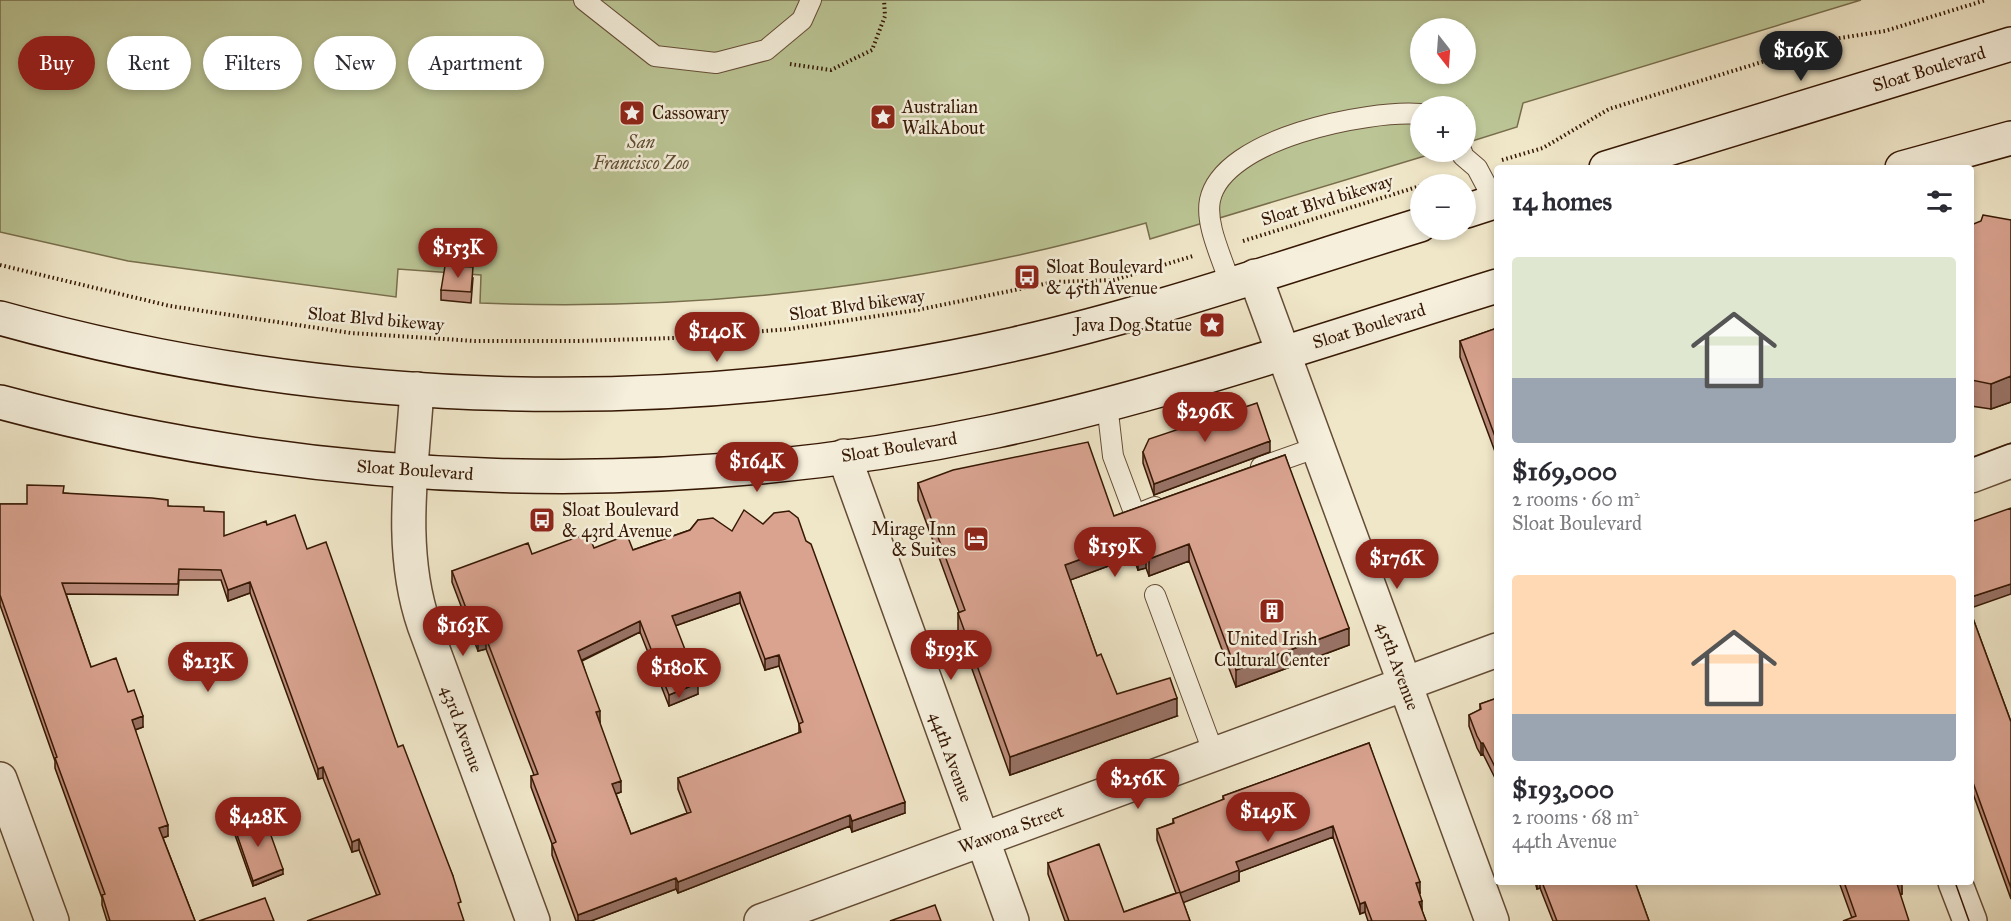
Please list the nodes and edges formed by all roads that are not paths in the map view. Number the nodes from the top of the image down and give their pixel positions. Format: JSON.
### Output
{"nodes":[{"id":1,"x":584,"y":0,"type":"edge"},
{"id":2,"x":811,"y":0,"type":"edge"},
{"id":3,"x":2011,"y":44,"type":"edge"},
{"id":4,"x":1410,"y":114,"type":"edge"},
{"id":5,"x":2011,"y":138,"type":"edge"},
{"id":6,"x":1470,"y":162,"type":"edge"},
{"id":7,"x":1616,"y":165,"type":"edge"},
{"id":8,"x":1913,"y":165,"type":"edge"},
{"id":9,"x":1486,"y":205,"type":"edge"},
{"id":10,"x":1410,"y":228,"type":"edge"},
{"id":11,"x":1243,"y":280,"type":"junction"},
{"id":12,"x":1494,"y":287,"type":"edge"},
{"id":13,"x":0,"y":318,"type":"edge"},
{"id":14,"x":1283,"y":352,"type":"junction"},
{"id":15,"x":417,"y":389,"type":"junction"},
{"id":16,"x":0,"y":402,"type":"edge"},
{"id":17,"x":1107,"y":405,"type":"junction"},
{"id":18,"x":1318,"y":447,"type":"junction"},
{"id":19,"x":843,"y":456,"type":"junction"},
{"id":20,"x":2011,"y":461,"type":"edge"},
{"id":21,"x":411,"y":471,"type":"junction"},
{"id":22,"x":1245,"y":473,"type":"edge"},
{"id":23,"x":1974,"y":475,"type":"edge"},
{"id":24,"x":1168,"y":502,"type":"edge"},
{"id":25,"x":1155,"y":595,"type":"dead end"},
{"id":26,"x":1494,"y":651,"type":"edge"},
{"id":27,"x":1405,"y":684,"type":"junction"},
{"id":28,"x":1214,"y":754,"type":"junction"},
{"id":29,"x":0,"y":778,"type":"edge"},
{"id":30,"x":982,"y":840,"type":"junction"},
{"id":31,"x":1956,"y":885,"type":"edge"},
{"id":32,"x":52,"y":921,"type":"edge"},
{"id":33,"x":533,"y":921,"type":"edge"},
{"id":34,"x":761,"y":921,"type":"edge"},
{"id":35,"x":1012,"y":921,"type":"edge"},
{"id":36,"x":1492,"y":921,"type":"edge"},
{"id":37,"x":1970,"y":921,"type":"edge"}],
"edges":[{"from":1,"to":2,"type":"lane"},
{"from":3,"to":7,"type":"street","name":"Sloat Boulevard"},
{"from":4,"to":11,"type":"lane"},
{"from":5,"to":8,"type":"street"},
{"from":6,"to":9,"type":"lane"},
{"from":10,"to":11,"type":"street"},
{"from":11,"to":14,"type":"street","name":"45th Avenue"},
{"from":11,"to":15,"type":"street"},
{"from":12,"to":14,"type":"street","name":"Sloat Boulevard"},
{"from":13,"to":15,"type":"street"},
{"from":14,"to":17,"type":"street","name":"Sloat Boulevard"},
{"from":14,"to":18,"type":"street","name":"45th Avenue"},
{"from":15,"to":21,"type":"street","name":"43rd Avenue"},
{"from":16,"to":21,"type":"street","name":"Sloat Boulevard"},
{"from":17,"to":19,"type":"street","name":"Sloat Boulevard"},
{"from":17,"to":24,"type":"lane"},
{"from":18,"to":22,"type":"lane"},
{"from":18,"to":27,"type":"street","name":"45th Avenue"},
{"from":19,"to":21,"type":"street","name":"Sloat Boulevard"},
{"from":19,"to":30,"type":"street","name":"44th Avenue"},
{"from":20,"to":23,"type":"street"},
{"from":21,"to":33,"type":"street","name":"43rd Avenue"},
{"from":25,"to":28,"type":"lane"},
{"from":26,"to":27,"type":"street","name":"Wawona Street"},
{"from":27,"to":28,"type":"street","name":"Wawona Street"},
{"from":27,"to":36,"type":"street","name":"45th Avenue"},
{"from":28,"to":30,"type":"street","name":"Wawona Street"},
{"from":29,"to":32,"type":"street"},
{"from":30,"to":34,"type":"street","name":"Wawona Street"},
{"from":30,"to":35,"type":"street","name":"44th Avenue"},
{"from":31,"to":37,"type":"street"}]}
